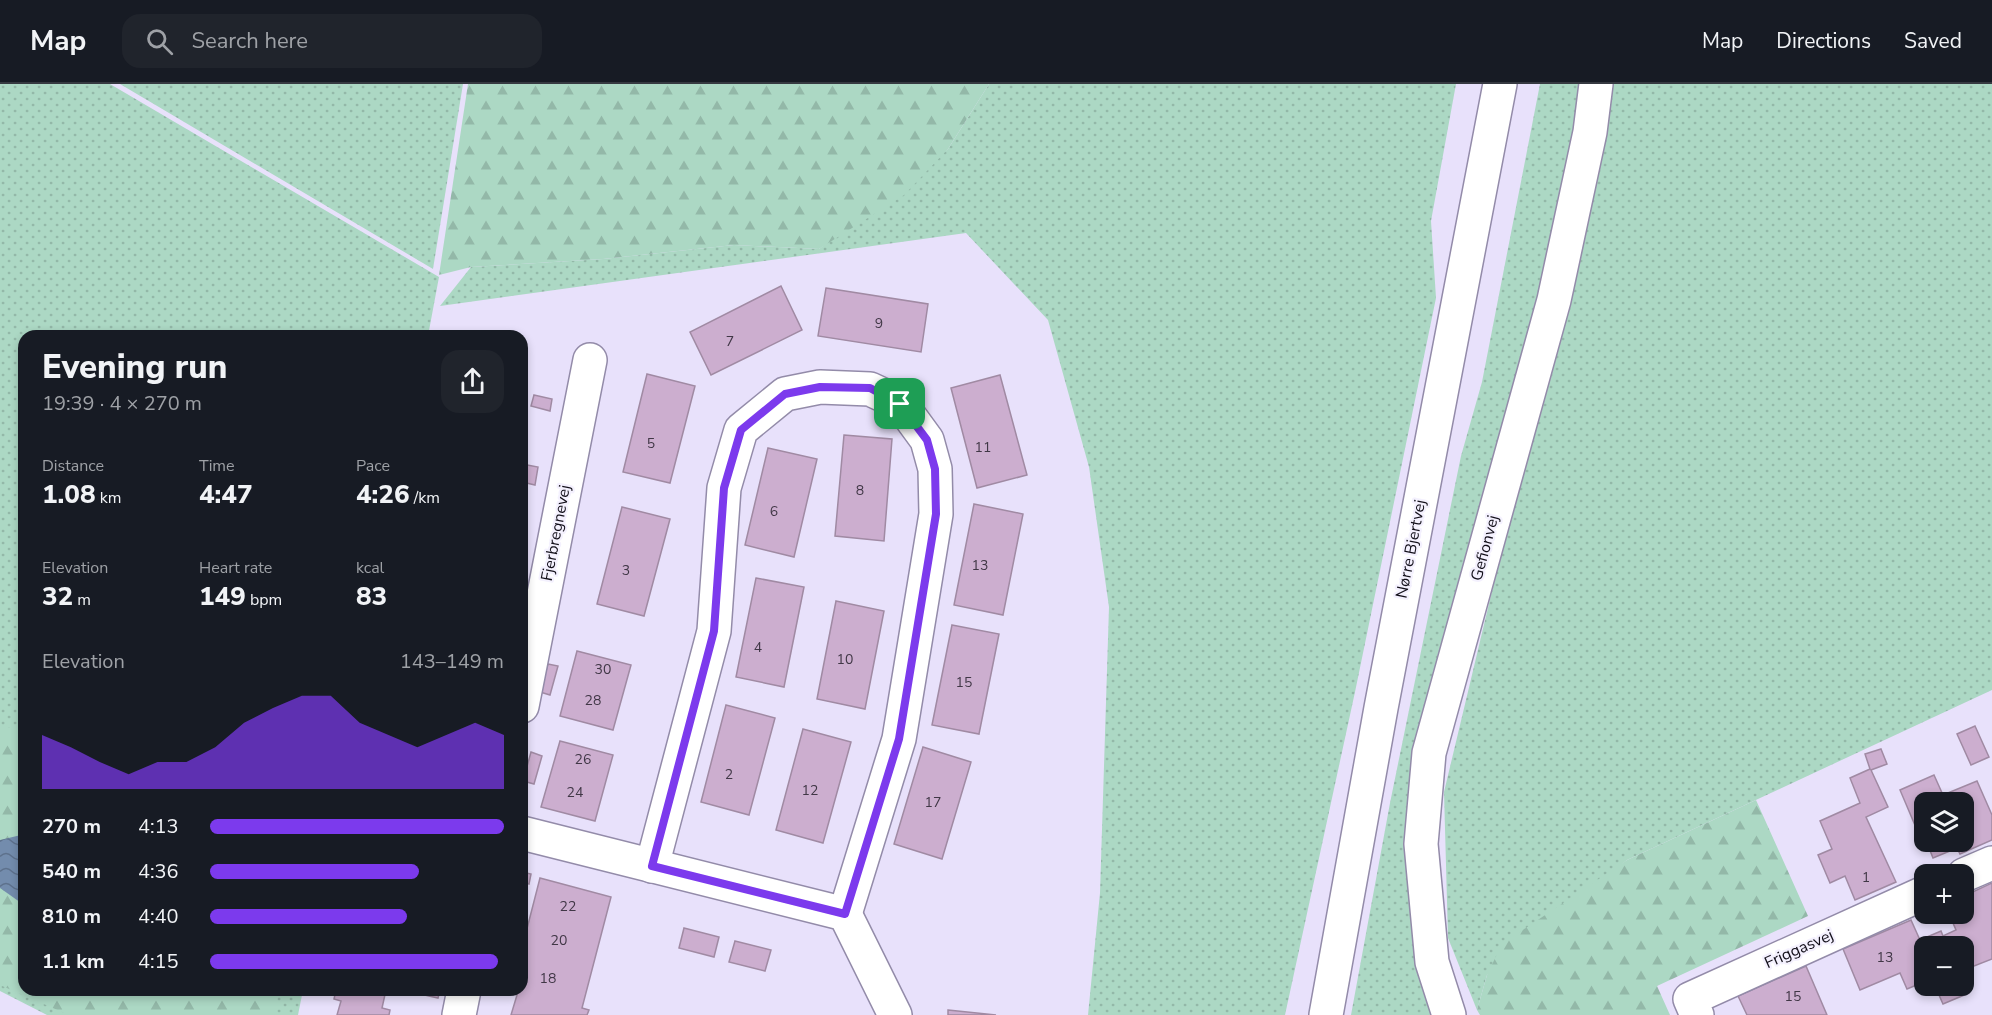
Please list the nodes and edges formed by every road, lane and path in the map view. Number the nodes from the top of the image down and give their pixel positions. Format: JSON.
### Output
{"nodes":[{"id":1,"x":1500,"y":84,"type":"edge"},
{"id":2,"x":1596,"y":84,"type":"edge"},
{"id":3,"x":590,"y":360,"type":"dead end"},
{"id":4,"x":528,"y":675,"type":"edge"},
{"id":5,"x":528,"y":835,"type":"edge"},
{"id":6,"x":1992,"y":862,"type":"edge"},
{"id":7,"x":652,"y":866,"type":"junction"},
{"id":8,"x":1974,"y":870,"type":"edge"},
{"id":9,"x":1914,"y":898,"type":"edge"},
{"id":10,"x":845,"y":914,"type":"junction"},
{"id":11,"x":463,"y":996,"type":"edge"},
{"id":12,"x":459,"y":1015,"type":"edge"},
{"id":13,"x":895,"y":1015,"type":"edge"},
{"id":14,"x":1326,"y":1015,"type":"edge"},
{"id":15,"x":1449,"y":1015,"type":"edge"},
{"id":16,"x":1697,"y":1015,"type":"edge"}],
"edges":[{"from":1,"to":14,"type":"street","name":"Nørre Bjertvej"},
{"from":2,"to":15,"type":"street","name":"Gefionvej"},
{"from":3,"to":4,"type":"street","name":"Fjerbregnevej"},
{"from":5,"to":7,"type":"street"},
{"from":6,"to":8,"type":"street"},
{"from":7,"to":10,"type":"street"},
{"from":7,"to":10,"type":"street"},
{"from":9,"to":16,"type":"street","name":"Friggasvej"},
{"from":10,"to":13,"type":"street"},
{"from":11,"to":12,"type":"street"}]}
